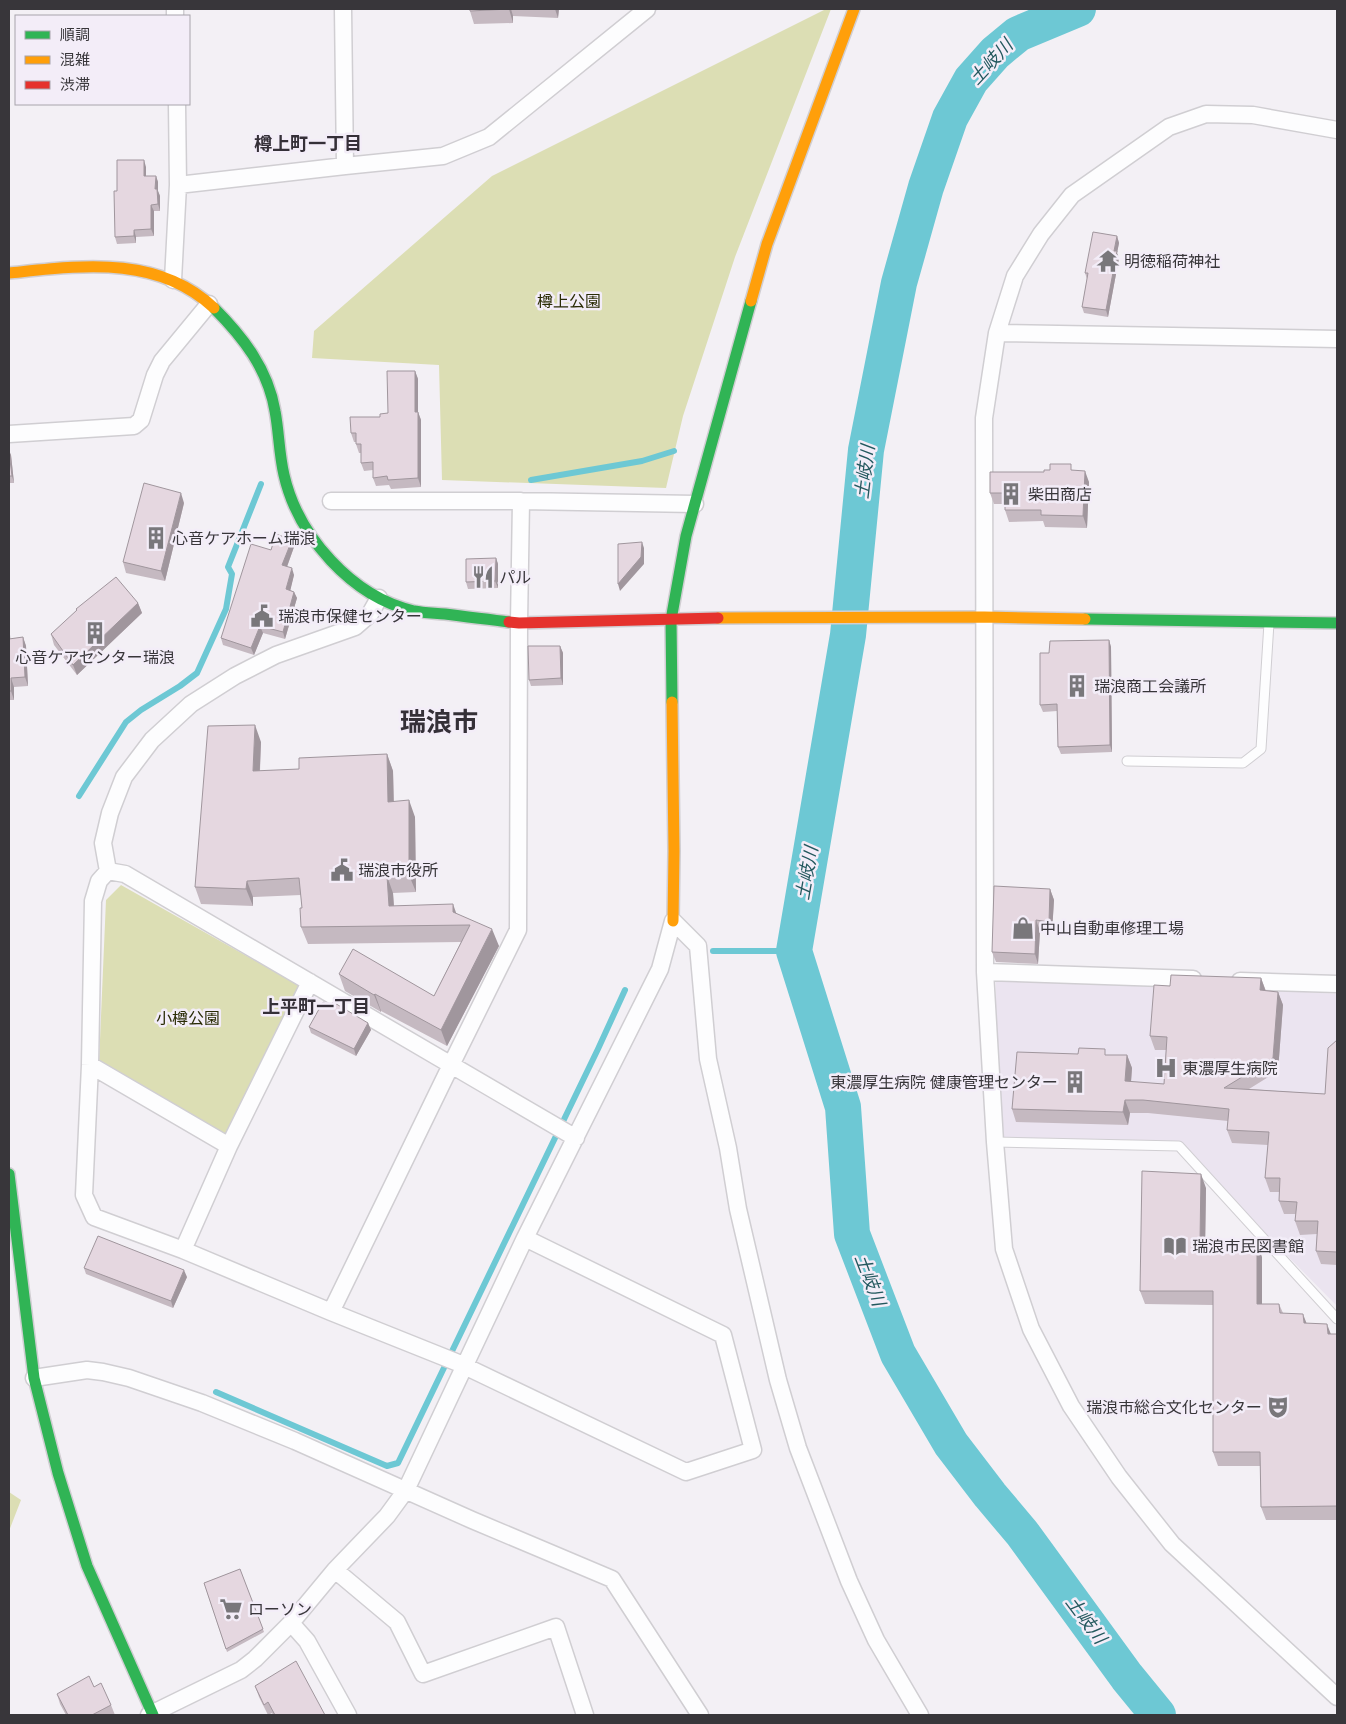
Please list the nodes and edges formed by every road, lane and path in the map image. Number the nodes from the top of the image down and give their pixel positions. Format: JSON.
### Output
{"nodes":[{"id":1,"x":343,"y":9,"type":"edge"},
{"id":2,"x":854,"y":9,"type":"edge"},
{"id":3,"x":642,"y":11,"type":"edge"},
{"id":4,"x":177,"y":105,"type":"edge"},
{"id":5,"x":1337,"y":130,"type":"edge"},
{"id":6,"x":344,"y":166,"type":"junction"},
{"id":7,"x":178,"y":185,"type":"junction"},
{"id":8,"x":9,"y":273,"type":"edge"},
{"id":9,"x":173,"y":280,"type":"junction"},
{"id":10,"x":209,"y":304,"type":"junction"},
{"id":11,"x":997,"y":333,"type":"junction"},
{"id":12,"x":1337,"y":338,"type":"edge"},
{"id":13,"x":9,"y":434,"type":"edge"},
{"id":14,"x":331,"y":501,"type":"dead end"},
{"id":15,"x":521,"y":501,"type":"junction"},
{"id":16,"x":695,"y":504,"type":"junction"},
{"id":17,"x":379,"y":598,"type":"junction"},
{"id":18,"x":984,"y":617,"type":"junction"},
{"id":19,"x":671,"y":620,"type":"junction"},
{"id":20,"x":1269,"y":622,"type":"junction"},
{"id":21,"x":519,"y":623,"type":"junction"},
{"id":22,"x":1337,"y":623,"type":"edge"},
{"id":23,"x":1127,"y":761,"type":"dead end"},
{"id":24,"x":108,"y":871,"type":"junction"},
{"id":25,"x":673,"y":921,"type":"junction"},
{"id":26,"x":985,"y":972,"type":"junction"},
{"id":27,"x":310,"y":982,"type":"junction"},
{"id":28,"x":1337,"y":984,"type":"edge"},
{"id":29,"x":90,"y":1065,"type":"junction"},
{"id":30,"x":451,"y":1065,"type":"junction"},
{"id":31,"x":566,"y":1132,"type":"junction"},
{"id":32,"x":995,"y":1142,"type":"junction"},
{"id":33,"x":229,"y":1146,"type":"junction"},
{"id":34,"x":9,"y":1174,"type":"edge"},
{"id":35,"x":525,"y":1238,"type":"junction"},
{"id":36,"x":183,"y":1250,"type":"junction"},
{"id":37,"x":331,"y":1312,"type":"junction"},
{"id":38,"x":1337,"y":1319,"type":"edge"},
{"id":39,"x":460,"y":1364,"type":"junction"},
{"id":40,"x":34,"y":1378,"type":"junction"},
{"id":41,"x":406,"y":1490,"type":"junction"},
{"id":42,"x":336,"y":1570,"type":"junction"},
{"id":43,"x":291,"y":1623,"type":"junction"},
{"id":44,"x":1337,"y":1697,"type":"edge"},
{"id":45,"x":151,"y":1715,"type":"edge"},
{"id":46,"x":348,"y":1715,"type":"edge"},
{"id":47,"x":585,"y":1715,"type":"edge"},
{"id":48,"x":700,"y":1715,"type":"edge"},
{"id":49,"x":920,"y":1715,"type":"edge"}],
"edges":[{"from":1,"to":6,"type":"street"},
{"from":2,"to":16,"type":"street"},
{"from":3,"to":6,"type":"street"},
{"from":4,"to":7,"type":"street"},
{"from":5,"to":11,"type":"street"},
{"from":6,"to":7,"type":"street"},
{"from":7,"to":9,"type":"street"},
{"from":8,"to":9,"type":"street"},
{"from":9,"to":10,"type":"street"},
{"from":10,"to":13,"type":"street"},
{"from":10,"to":17,"type":"street"},
{"from":11,"to":12,"type":"street"},
{"from":11,"to":18,"type":"street"},
{"from":14,"to":15,"type":"street"},
{"from":15,"to":16,"type":"street"},
{"from":15,"to":21,"type":"street"},
{"from":16,"to":19,"type":"street"},
{"from":17,"to":21,"type":"street"},
{"from":17,"to":24,"type":"street"},
{"from":18,"to":19,"type":"street"},
{"from":18,"to":20,"type":"street"},
{"from":18,"to":26,"type":"street"},
{"from":19,"to":21,"type":"street"},
{"from":19,"to":25,"type":"street"},
{"from":20,"to":22,"type":"street"},
{"from":20,"to":23,"type":"lane"},
{"from":21,"to":30,"type":"street"},
{"from":24,"to":27,"type":"street"},
{"from":24,"to":29,"type":"street"},
{"from":25,"to":31,"type":"street"},
{"from":25,"to":49,"type":"street"},
{"from":26,"to":28,"type":"street"},
{"from":26,"to":32,"type":"street"},
{"from":27,"to":30,"type":"street"},
{"from":27,"to":33,"type":"street"},
{"from":29,"to":33,"type":"street"},
{"from":29,"to":36,"type":"street"},
{"from":30,"to":31,"type":"street"},
{"from":30,"to":37,"type":"street"},
{"from":31,"to":35,"type":"street"},
{"from":32,"to":38,"type":"lane"},
{"from":32,"to":44,"type":"street"},
{"from":33,"to":36,"type":"street"},
{"from":34,"to":40,"type":"street"},
{"from":35,"to":39,"type":"street"},
{"from":35,"to":39,"type":"street"},
{"from":36,"to":37,"type":"street"},
{"from":37,"to":39,"type":"street"},
{"from":39,"to":41,"type":"street"},
{"from":40,"to":41,"type":"street"},
{"from":40,"to":45,"type":"street"},
{"from":41,"to":42,"type":"street"},
{"from":41,"to":48,"type":"street"},
{"from":42,"to":43,"type":"street"},
{"from":42,"to":47,"type":"street"},
{"from":43,"to":45,"type":"street"},
{"from":43,"to":46,"type":"street"}]}
